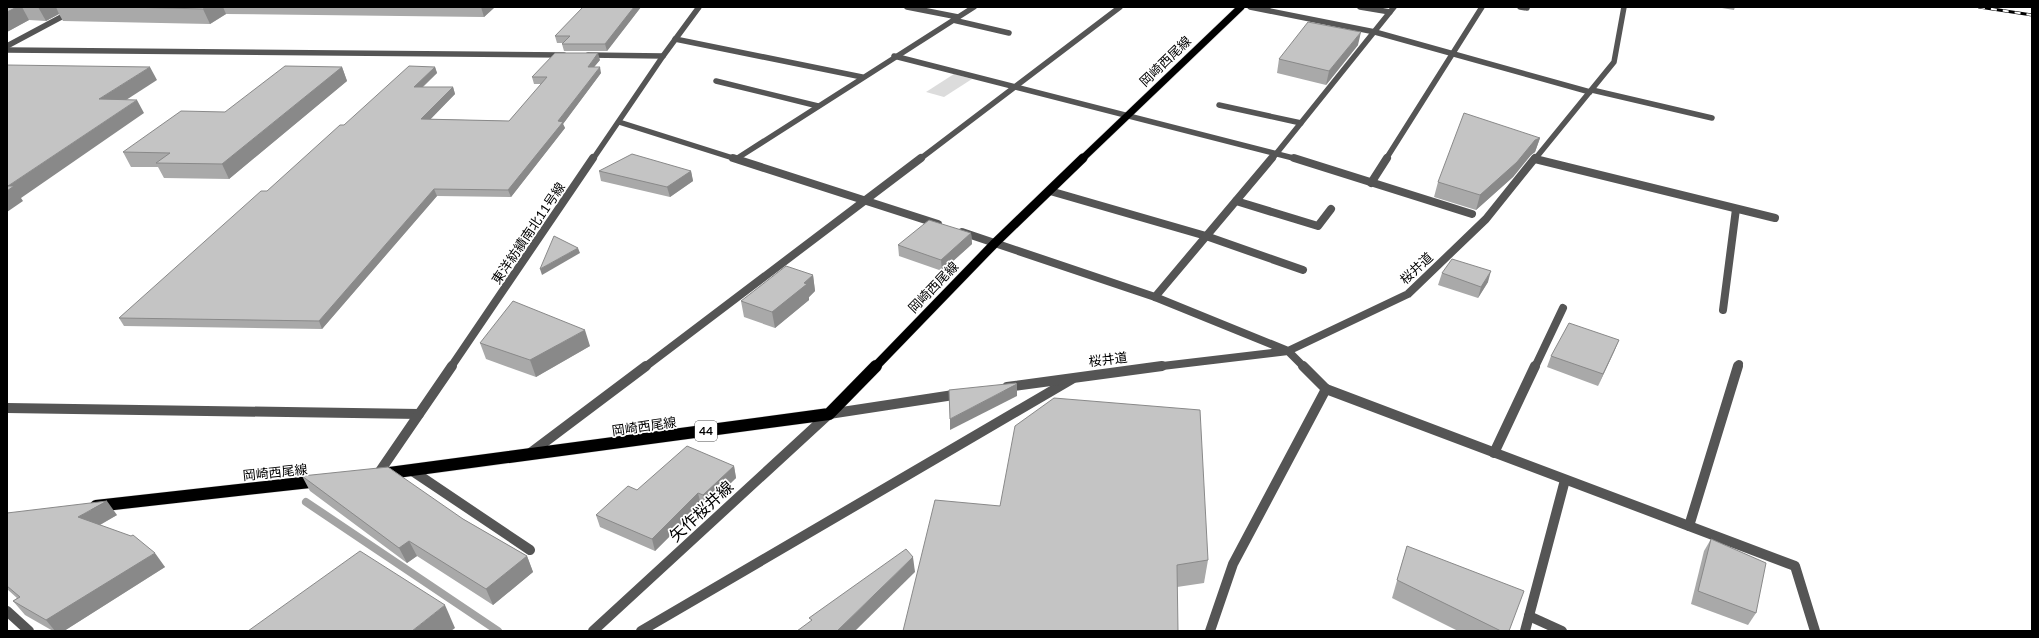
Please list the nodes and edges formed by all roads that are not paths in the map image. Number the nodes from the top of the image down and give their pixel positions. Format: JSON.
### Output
{"nodes":[{"id":1,"x":80,"y":7,"type":"edge"},
{"id":2,"x":699,"y":7,"type":"edge"},
{"id":3,"x":907,"y":7,"type":"edge"},
{"id":4,"x":974,"y":7,"type":"edge"},
{"id":5,"x":1120,"y":7,"type":"edge"},
{"id":6,"x":1241,"y":7,"type":"edge"},
{"id":7,"x":1250,"y":7,"type":"edge"},
{"id":8,"x":1360,"y":7,"type":"edge"},
{"id":9,"x":1394,"y":7,"type":"edge"},
{"id":10,"x":1482,"y":7,"type":"edge"},
{"id":11,"x":1520,"y":7,"type":"edge"},
{"id":12,"x":1624,"y":7,"type":"edge"},
{"id":13,"x":1526,"y":8,"type":"dead end"},
{"id":14,"x":1390,"y":12,"type":"junction"},
{"id":15,"x":955,"y":18,"type":"junction"},
{"id":16,"x":1375,"y":32,"type":"junction"},
{"id":17,"x":1009,"y":33,"type":"dead end"},
{"id":18,"x":676,"y":39,"type":"junction"},
{"id":19,"x":7,"y":46,"type":"edge"},
{"id":20,"x":7,"y":50,"type":"edge"},
{"id":21,"x":1453,"y":54,"type":"junction"},
{"id":22,"x":567,"y":55,"type":"edge"},
{"id":23,"x":583,"y":55,"type":"edge"},
{"id":24,"x":663,"y":56,"type":"junction"},
{"id":25,"x":894,"y":56,"type":"junction"},
{"id":26,"x":862,"y":77,"type":"junction"},
{"id":27,"x":716,"y":81,"type":"dead end"},
{"id":28,"x":1014,"y":86,"type":"junction"},
{"id":29,"x":1591,"y":91,"type":"junction"},
{"id":30,"x":1219,"y":105,"type":"dead end"},
{"id":31,"x":818,"y":106,"type":"junction"},
{"id":32,"x":1129,"y":115,"type":"junction"},
{"id":33,"x":1712,"y":118,"type":"dead end"},
{"id":34,"x":619,"y":122,"type":"junction"},
{"id":35,"x":1301,"y":123,"type":"junction"},
{"id":36,"x":1277,"y":153,"type":"junction"},
{"id":37,"x":736,"y":159,"type":"junction"},
{"id":38,"x":1535,"y":159,"type":"junction"},
{"id":39,"x":1371,"y":182,"type":"junction"},
{"id":40,"x":1050,"y":191,"type":"junction"},
{"id":41,"x":1236,"y":201,"type":"junction"},
{"id":42,"x":865,"y":202,"type":"junction"},
{"id":43,"x":1331,"y":209,"type":"dead end"},
{"id":44,"x":1736,"y":209,"type":"junction"},
{"id":45,"x":1472,"y":214,"type":"dead end"},
{"id":46,"x":1775,"y":218,"type":"dead end"},
{"id":47,"x":1206,"y":236,"type":"junction"},
{"id":48,"x":996,"y":243,"type":"junction"},
{"id":49,"x":1303,"y":270,"type":"dead end"},
{"id":50,"x":1155,"y":297,"type":"junction"},
{"id":51,"x":1562,"y":308,"type":"dead end"},
{"id":52,"x":1724,"y":310,"type":"dead end"},
{"id":53,"x":1288,"y":351,"type":"junction"},
{"id":54,"x":1739,"y":364,"type":"dead end"},
{"id":55,"x":1078,"y":376,"type":"junction"},
{"id":56,"x":1000,"y":388,"type":"edge"},
{"id":57,"x":1326,"y":389,"type":"junction"},
{"id":58,"x":969,"y":392,"type":"edge"},
{"id":59,"x":7,"y":408,"type":"edge"},
{"id":60,"x":419,"y":414,"type":"junction"},
{"id":61,"x":829,"y":414,"type":"junction"},
{"id":62,"x":1494,"y":453,"type":"junction"},
{"id":63,"x":525,"y":456,"type":"junction"},
{"id":64,"x":411,"y":470,"type":"junction"},
{"id":65,"x":374,"y":475,"type":"joint"},
{"id":66,"x":331,"y":480,"type":"edge"},
{"id":67,"x":1565,"y":480,"type":"junction"},
{"id":68,"x":86,"y":507,"type":"edge"},
{"id":69,"x":1689,"y":526,"type":"junction"},
{"id":70,"x":530,"y":550,"type":"dead end"},
{"id":71,"x":7,"y":611,"type":"edge"},
{"id":72,"x":1530,"y":616,"type":"junction"},
{"id":73,"x":28,"y":631,"type":"edge"},
{"id":74,"x":593,"y":631,"type":"edge"},
{"id":75,"x":641,"y":631,"type":"edge"},
{"id":76,"x":1210,"y":631,"type":"edge"},
{"id":77,"x":1525,"y":631,"type":"edge"},
{"id":78,"x":1562,"y":631,"type":"edge"},
{"id":79,"x":1815,"y":631,"type":"edge"}],
"edges":[{"from":1,"to":19,"type":"street"},
{"from":2,"to":18,"type":"street","name":"東洋紡績南北11号線"},
{"from":3,"to":15,"type":"street"},
{"from":4,"to":15,"type":"street"},
{"from":5,"to":28,"type":"street"},
{"from":6,"to":32,"type":"main road","name":"岡崎西尾線"},
{"from":7,"to":16,"type":"street"},
{"from":8,"to":14,"type":"street"},
{"from":9,"to":14,"type":"street"},
{"from":10,"to":21,"type":"street"},
{"from":11,"to":13,"type":"street"},
{"from":12,"to":29,"type":"street","name":"桜井道"},
{"from":14,"to":16,"type":"street"},
{"from":15,"to":17,"type":"street"},
{"from":15,"to":25,"type":"street"},
{"from":16,"to":21,"type":"street"},
{"from":16,"to":35,"type":"street"},
{"from":18,"to":24,"type":"street","name":"東洋紡績南北11号線"},
{"from":18,"to":26,"type":"street"},
{"from":20,"to":22,"type":"street"},
{"from":21,"to":29,"type":"street"},
{"from":21,"to":39,"type":"street"},
{"from":23,"to":24,"type":"street"},
{"from":24,"to":34,"type":"street","name":"東洋紡績南北11号線"},
{"from":25,"to":26,"type":"street"},
{"from":25,"to":28,"type":"street"},
{"from":26,"to":31,"type":"street"},
{"from":27,"to":31,"type":"street"},
{"from":28,"to":32,"type":"street"},
{"from":28,"to":42,"type":"street"},
{"from":29,"to":33,"type":"street"},
{"from":29,"to":38,"type":"street","name":"桜井道"},
{"from":30,"to":35,"type":"street"},
{"from":31,"to":37,"type":"street"},
{"from":32,"to":36,"type":"street"},
{"from":32,"to":40,"type":"main road","name":"岡崎西尾線"},
{"from":34,"to":37,"type":"street"},
{"from":34,"to":60,"type":"street","name":"東洋紡績南北11号線"},
{"from":35,"to":36,"type":"street"},
{"from":36,"to":39,"type":"street"},
{"from":36,"to":41,"type":"street"},
{"from":37,"to":42,"type":"street"},
{"from":38,"to":44,"type":"street"},
{"from":38,"to":53,"type":"street","name":"桜井道"},
{"from":39,"to":45,"type":"street"},
{"from":40,"to":47,"type":"street"},
{"from":40,"to":48,"type":"main road","name":"岡崎西尾線"},
{"from":41,"to":43,"type":"street"},
{"from":41,"to":47,"type":"street"},
{"from":42,"to":48,"type":"street"},
{"from":42,"to":63,"type":"street"},
{"from":44,"to":46,"type":"street"},
{"from":44,"to":52,"type":"street"},
{"from":47,"to":49,"type":"street"},
{"from":47,"to":50,"type":"street"},
{"from":48,"to":50,"type":"street"},
{"from":48,"to":61,"type":"main road","name":"岡崎西尾線"},
{"from":50,"to":53,"type":"street"},
{"from":51,"to":62,"type":"street"},
{"from":53,"to":55,"type":"street","name":"桜井道"},
{"from":53,"to":57,"type":"street"},
{"from":54,"to":69,"type":"street"},
{"from":55,"to":56,"type":"street","name":"桜井道"},
{"from":55,"to":75,"type":"street"},
{"from":57,"to":62,"type":"street"},
{"from":57,"to":76,"type":"street"},
{"from":58,"to":61,"type":"street"},
{"from":59,"to":60,"type":"street"},
{"from":60,"to":65,"type":"street","name":"東洋紡績南北11号線"},
{"from":61,"to":63,"type":"main road","name":"岡崎西尾線","number":"44"},
{"from":61,"to":74,"type":"street","name":"矢作桜井線"},
{"from":62,"to":67,"type":"street"},
{"from":63,"to":64,"type":"main road","name":"岡崎西尾線","number":"44"},
{"from":64,"to":65,"type":"main road","name":"岡崎西尾線","number":"44"},
{"from":64,"to":70,"type":"street"},
{"from":66,"to":68,"type":"main road","name":"岡崎西尾線"},
{"from":67,"to":69,"type":"street"},
{"from":67,"to":72,"type":"street"},
{"from":69,"to":79,"type":"street"},
{"from":71,"to":73,"type":"street"},
{"from":72,"to":77,"type":"street"},
{"from":72,"to":78,"type":"street"}]}
